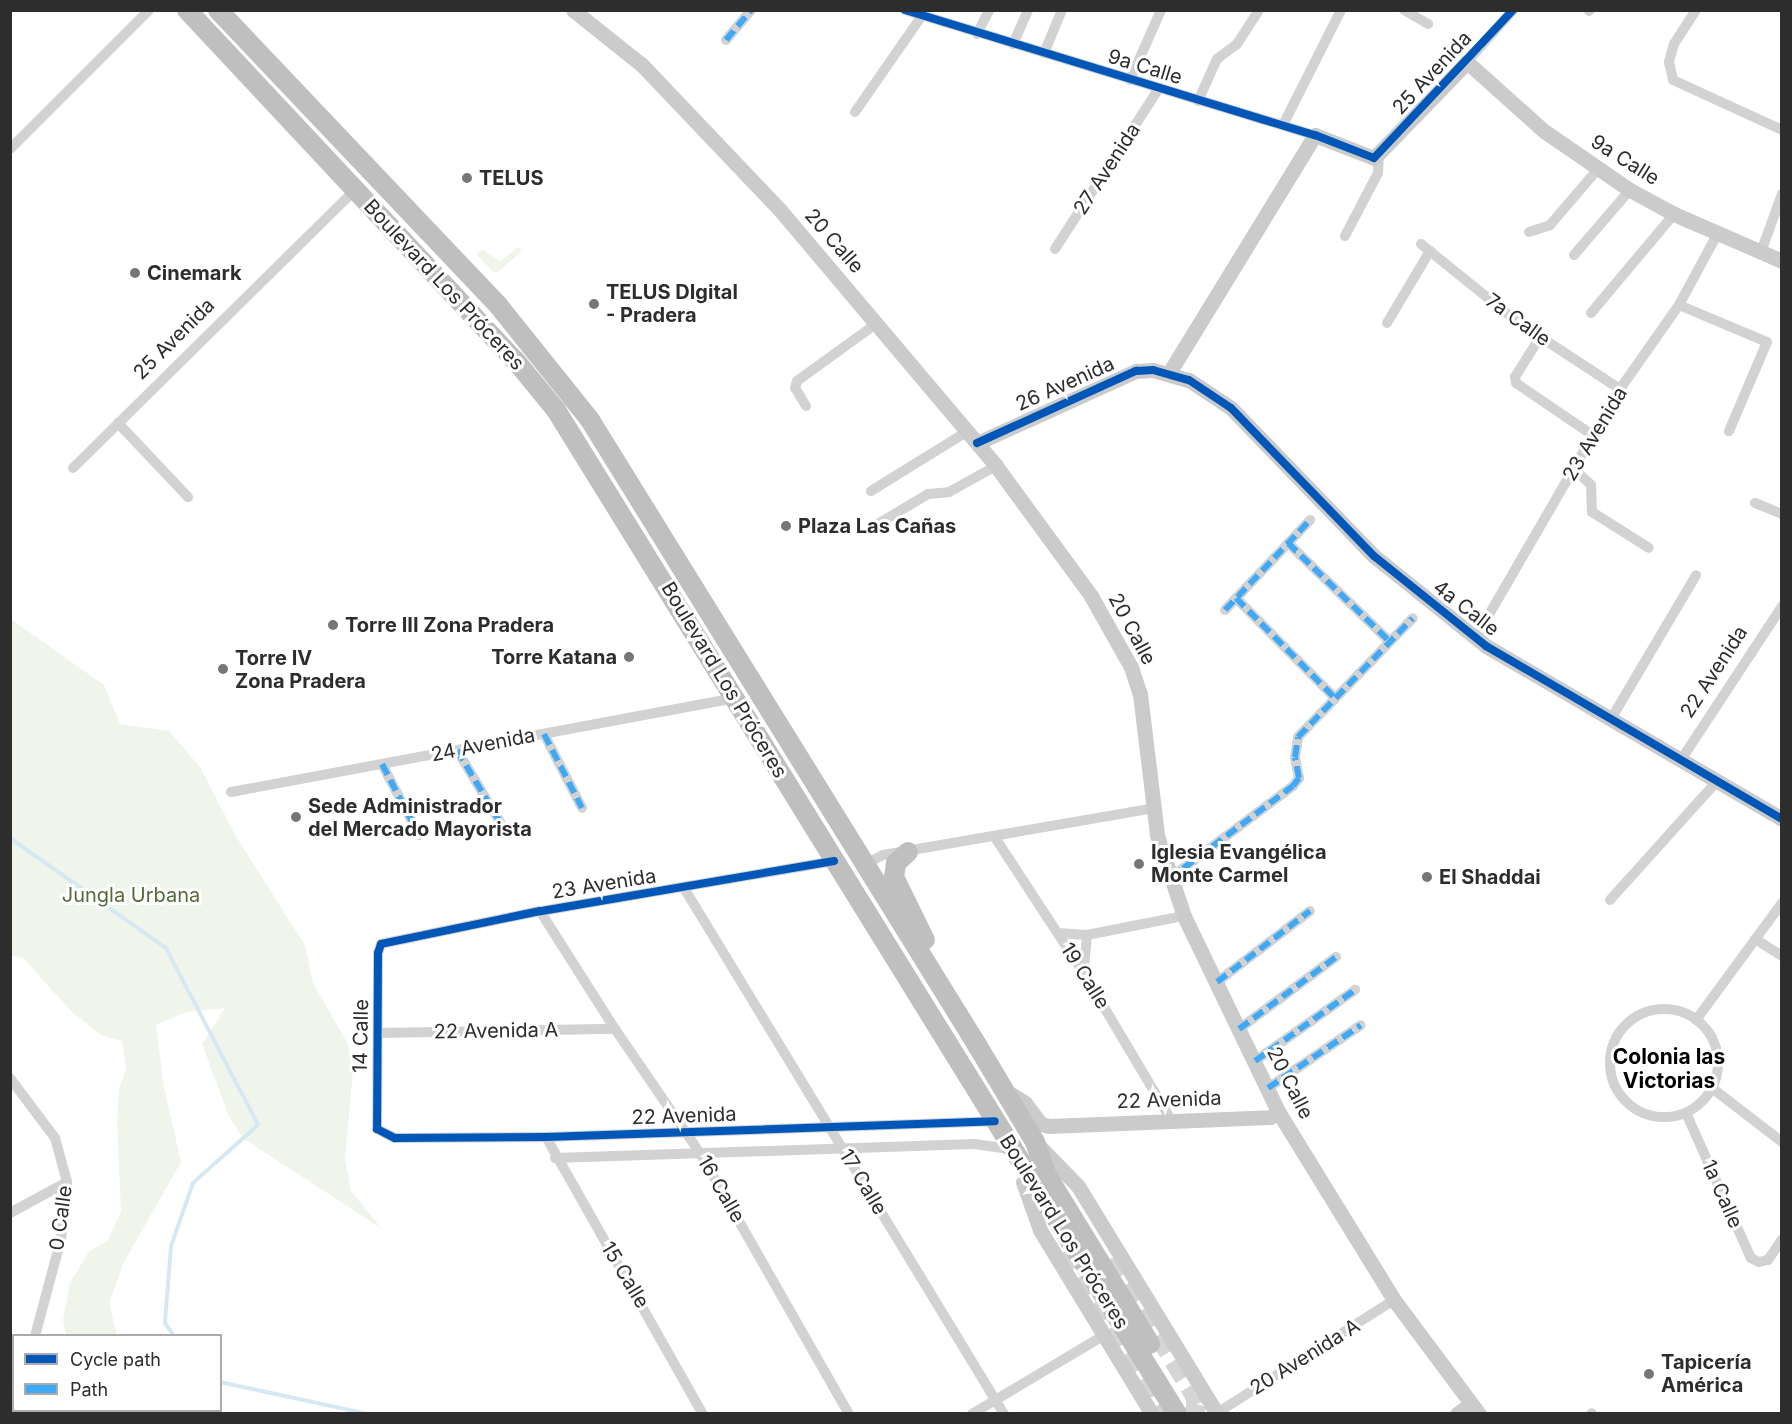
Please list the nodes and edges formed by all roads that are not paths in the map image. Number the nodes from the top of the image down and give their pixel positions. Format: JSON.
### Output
{"nodes":[{"id":1,"x":149,"y":10,"type":"edge"},
{"id":2,"x":187,"y":10,"type":"edge"},
{"id":3,"x":218,"y":10,"type":"edge"},
{"id":4,"x":573,"y":10,"type":"edge"},
{"id":5,"x":751,"y":10,"type":"edge"},
{"id":6,"x":906,"y":10,"type":"edge"},
{"id":7,"x":989,"y":10,"type":"edge"},
{"id":8,"x":1028,"y":10,"type":"edge"},
{"id":9,"x":1062,"y":10,"type":"edge"},
{"id":10,"x":1161,"y":10,"type":"edge"},
{"id":11,"x":1259,"y":10,"type":"edge"},
{"id":12,"x":1341,"y":10,"type":"edge"},
{"id":13,"x":1404,"y":10,"type":"edge"},
{"id":14,"x":1513,"y":10,"type":"edge"},
{"id":15,"x":1696,"y":10,"type":"edge"},
{"id":16,"x":921,"y":17,"type":"junction"},
{"id":17,"x":1428,"y":24,"type":"dead end"},
{"id":18,"x":977,"y":34,"type":"junction"},
{"id":19,"x":726,"y":40,"type":"dead end"},
{"id":20,"x":1013,"y":44,"type":"junction"},
{"id":21,"x":1044,"y":53,"type":"junction"},
{"id":22,"x":1467,"y":62,"type":"junction"},
{"id":23,"x":1130,"y":80,"type":"junction"},
{"id":24,"x":1159,"y":88,"type":"junction"},
{"id":25,"x":1198,"y":101,"type":"junction"},
{"id":26,"x":855,"y":112,"type":"dead end"},
{"id":27,"x":1283,"y":125,"type":"junction"},
{"id":28,"x":1782,"y":130,"type":"edge"},
{"id":29,"x":1315,"y":135,"type":"junction"},
{"id":30,"x":10,"y":149,"type":"edge"},
{"id":31,"x":1376,"y":155,"type":"junction"},
{"id":32,"x":1598,"y":170,"type":"junction"},
{"id":33,"x":355,"y":190,"type":"junction"},
{"id":34,"x":1630,"y":190,"type":"junction"},
{"id":35,"x":1782,"y":194,"type":"edge"},
{"id":36,"x":1674,"y":214,"type":"junction"},
{"id":37,"x":1528,"y":232,"type":"dead end"},
{"id":38,"x":1718,"y":233,"type":"junction"},
{"id":39,"x":1345,"y":236,"type":"dead end"},
{"id":40,"x":1421,"y":244,"type":"dead end"},
{"id":41,"x":1055,"y":249,"type":"dead end"},
{"id":42,"x":1430,"y":251,"type":"junction"},
{"id":43,"x":1761,"y":252,"type":"junction"},
{"id":44,"x":1574,"y":255,"type":"dead end"},
{"id":45,"x":1782,"y":261,"type":"edge"},
{"id":46,"x":1679,"y":305,"type":"junction"},
{"id":47,"x":1592,"y":313,"type":"dead end"},
{"id":48,"x":877,"y":323,"type":"junction"},
{"id":49,"x":1387,"y":323,"type":"dead end"},
{"id":50,"x":1540,"y":337,"type":"junction"},
{"id":51,"x":1169,"y":373,"type":"junction"},
{"id":52,"x":1620,"y":389,"type":"junction"},
{"id":53,"x":806,"y":406,"type":"dead end"},
{"id":54,"x":118,"y":423,"type":"junction"},
{"id":55,"x":1729,"y":431,"type":"dead end"},
{"id":56,"x":1594,"y":436,"type":"junction"},
{"id":57,"x":973,"y":437,"type":"junction"},
{"id":58,"x":996,"y":466,"type":"junction"},
{"id":59,"x":73,"y":468,"type":"dead end"},
{"id":60,"x":1574,"y":469,"type":"junction"},
{"id":61,"x":871,"y":491,"type":"dead end"},
{"id":62,"x":188,"y":497,"type":"dead end"},
{"id":63,"x":1755,"y":503,"type":"dead end"},
{"id":64,"x":1782,"y":514,"type":"edge"},
{"id":65,"x":1310,"y":520,"type":"dead end"},
{"id":66,"x":871,"y":528,"type":"dead end"},
{"id":67,"x":1288,"y":543,"type":"junction"},
{"id":68,"x":1649,"y":549,"type":"dead end"},
{"id":69,"x":1696,"y":575,"type":"dead end"},
{"id":70,"x":1236,"y":598,"type":"junction"},
{"id":71,"x":1782,"y":606,"type":"edge"},
{"id":72,"x":1225,"y":610,"type":"dead end"},
{"id":73,"x":1413,"y":618,"type":"dead end"},
{"id":74,"x":1476,"y":637,"type":"junction"},
{"id":75,"x":1389,"y":641,"type":"junction"},
{"id":76,"x":1334,"y":697,"type":"junction"},
{"id":77,"x":735,"y":698,"type":"junction"},
{"id":78,"x":1611,"y":719,"type":"junction"},
{"id":79,"x":544,"y":734,"type":"junction"},
{"id":80,"x":457,"y":750,"type":"junction"},
{"id":81,"x":1681,"y":760,"type":"junction"},
{"id":82,"x":382,"y":764,"type":"junction"},
{"id":83,"x":1716,"y":781,"type":"junction"},
{"id":84,"x":231,"y":792,"type":"dead end"},
{"id":85,"x":582,"y":808,"type":"dead end"},
{"id":86,"x":1154,"y":808,"type":"junction"},
{"id":87,"x":1782,"y":819,"type":"edge"},
{"id":88,"x":500,"y":822,"type":"dead end"},
{"id":89,"x":419,"y":835,"type":"dead end"},
{"id":90,"x":994,"y":836,"type":"junction"},
{"id":91,"x":908,"y":852,"type":"junction"},
{"id":92,"x":834,"y":861,"type":"junction"},
{"id":93,"x":864,"y":865,"type":"junction"},
{"id":94,"x":1169,"y":879,"type":"junction"},
{"id":95,"x":684,"y":888,"type":"junction"},
{"id":96,"x":1610,"y":900,"type":"dead end"},
{"id":97,"x":1782,"y":903,"type":"edge"},
{"id":98,"x":540,"y":911,"type":"junction"},
{"id":99,"x":1310,"y":911,"type":"dead end"},
{"id":100,"x":1184,"y":916,"type":"junction"},
{"id":101,"x":1058,"y":933,"type":"junction"},
{"id":102,"x":1087,"y":935,"type":"junction"},
{"id":103,"x":1755,"y":939,"type":"junction"},
{"id":104,"x":381,"y":945,"type":"joint"},
{"id":105,"x":1782,"y":956,"type":"edge"},
{"id":106,"x":1336,"y":957,"type":"dead end"},
{"id":107,"x":1085,"y":975,"type":"junction"},
{"id":108,"x":1217,"y":982,"type":"junction"},
{"id":109,"x":1355,"y":990,"type":"dead end"},
{"id":110,"x":1696,"y":1020,"type":"junction"},
{"id":111,"x":1361,"y":1025,"type":"dead end"},
{"id":112,"x":615,"y":1029,"type":"junction"},
{"id":113,"x":1239,"y":1029,"type":"junction"},
{"id":114,"x":378,"y":1033,"type":"junction"},
{"id":115,"x":977,"y":1045,"type":"junction"},
{"id":116,"x":1255,"y":1061,"type":"junction"},
{"id":117,"x":10,"y":1078,"type":"edge"},
{"id":118,"x":1268,"y":1088,"type":"junction"},
{"id":119,"x":1712,"y":1088,"type":"junction"},
{"id":120,"x":1003,"y":1089,"type":"junction"},
{"id":121,"x":1279,"y":1113,"type":"junction"},
{"id":122,"x":1686,"y":1113,"type":"junction"},
{"id":123,"x":1171,"y":1120,"type":"junction"},
{"id":124,"x":995,"y":1121,"type":"junction"},
{"id":125,"x":377,"y":1129,"type":"joint"},
{"id":126,"x":830,"y":1129,"type":"junction"},
{"id":127,"x":687,"y":1132,"type":"junction"},
{"id":128,"x":546,"y":1137,"type":"junction"},
{"id":129,"x":1035,"y":1142,"type":"junction"},
{"id":130,"x":1782,"y":1142,"type":"edge"},
{"id":131,"x":843,"y":1150,"type":"junction"},
{"id":132,"x":700,"y":1153,"type":"junction"},
{"id":133,"x":1013,"y":1154,"type":"junction"},
{"id":134,"x":555,"y":1158,"type":"junction"},
{"id":135,"x":68,"y":1182,"type":"junction"},
{"id":136,"x":1023,"y":1182,"type":"junction"},
{"id":137,"x":10,"y":1213,"type":"edge"},
{"id":138,"x":1782,"y":1239,"type":"edge"},
{"id":139,"x":1063,"y":1252,"type":"tunnel mouth"},
{"id":140,"x":1112,"y":1258,"type":"tunnel mouth"},
{"id":141,"x":1394,"y":1300,"type":"junction"},
{"id":142,"x":35,"y":1334,"type":"edge"},
{"id":143,"x":1103,"y":1336,"type":"junction"},
{"id":144,"x":996,"y":1400,"type":"junction"},
{"id":145,"x":1475,"y":1409,"type":"edge"},
{"id":146,"x":703,"y":1413,"type":"edge"},
{"id":147,"x":849,"y":1413,"type":"edge"},
{"id":148,"x":972,"y":1413,"type":"edge"},
{"id":149,"x":1004,"y":1413,"type":"edge"},
{"id":150,"x":1152,"y":1413,"type":"edge"},
{"id":151,"x":1177,"y":1413,"type":"edge"},
{"id":152,"x":1192,"y":1413,"type":"edge"},
{"id":153,"x":1217,"y":1413,"type":"edge"},
{"id":154,"x":1457,"y":1413,"type":"edge"}],
"edges":[{"from":1,"to":30,"type":"street"},
{"from":2,"to":33,"type":"highway","name":"Boulevard Los Próceres"},
{"from":3,"to":93,"type":"highway","name":"Boulevard Los Próceres"},
{"from":4,"to":48,"type":"street","name":"20 Calle"},
{"from":5,"to":19,"type":"street"},
{"from":6,"to":16,"type":"street","name":"9a Calle"},
{"from":7,"to":18,"type":"street"},
{"from":8,"to":20,"type":"street"},
{"from":9,"to":21,"type":"street"},
{"from":10,"to":23,"type":"street"},
{"from":11,"to":25,"type":"street"},
{"from":12,"to":27,"type":"street"},
{"from":13,"to":17,"type":"street"},
{"from":14,"to":22,"type":"street","name":"25 Avenida"},
{"from":15,"to":28,"type":"street"},
{"from":16,"to":18,"type":"street","name":"9a Calle"},
{"from":16,"to":26,"type":"street"},
{"from":18,"to":20,"type":"street","name":"9a Calle"},
{"from":20,"to":21,"type":"street","name":"9a Calle"},
{"from":21,"to":23,"type":"street","name":"9a Calle"},
{"from":22,"to":31,"type":"street","name":"25 Avenida"},
{"from":22,"to":32,"type":"street","name":"9a Calle"},
{"from":23,"to":24,"type":"street","name":"9a Calle"},
{"from":24,"to":25,"type":"street","name":"9a Calle"},
{"from":24,"to":41,"type":"street","name":"27 Avenida"},
{"from":25,"to":27,"type":"street","name":"9a Calle"},
{"from":27,"to":29,"type":"street","name":"9a Calle"},
{"from":29,"to":31,"type":"street","name":"9a Calle"},
{"from":29,"to":51,"type":"street"},
{"from":31,"to":39,"type":"street"},
{"from":32,"to":34,"type":"street","name":"9a Calle"},
{"from":32,"to":37,"type":"street"},
{"from":33,"to":54,"type":"street","name":"25 Avenida"},
{"from":33,"to":77,"type":"highway","name":"Boulevard Los Próceres"},
{"from":34,"to":36,"type":"street","name":"9a Calle"},
{"from":34,"to":44,"type":"street"},
{"from":35,"to":43,"type":"street"},
{"from":36,"to":38,"type":"street","name":"9a Calle"},
{"from":36,"to":47,"type":"street"},
{"from":38,"to":43,"type":"street","name":"9a Calle"},
{"from":38,"to":46,"type":"street","name":"23 Avenida"},
{"from":40,"to":42,"type":"street","name":"7a Calle"},
{"from":42,"to":49,"type":"street"},
{"from":42,"to":50,"type":"street","name":"7a Calle"},
{"from":43,"to":45,"type":"street","name":"9a Calle"},
{"from":46,"to":52,"type":"street","name":"23 Avenida"},
{"from":46,"to":55,"type":"street"},
{"from":48,"to":53,"type":"street"},
{"from":48,"to":57,"type":"street","name":"20 Calle"},
{"from":50,"to":52,"type":"street","name":"7a Calle"},
{"from":50,"to":56,"type":"street"},
{"from":51,"to":57,"type":"street","name":"26 Avenida"},
{"from":51,"to":74,"type":"street","name":"4a Calle"},
{"from":52,"to":56,"type":"street","name":"23 Avenida"},
{"from":54,"to":59,"type":"street","name":"25 Avenida"},
{"from":54,"to":62,"type":"street"},
{"from":56,"to":60,"type":"street","name":"23 Avenida"},
{"from":57,"to":58,"type":"street","name":"20 Calle"},
{"from":57,"to":61,"type":"street"},
{"from":58,"to":66,"type":"street"},
{"from":58,"to":86,"type":"street","name":"20 Calle"},
{"from":60,"to":68,"type":"street"},
{"from":60,"to":74,"type":"street","name":"23 Avenida"},
{"from":63,"to":64,"type":"street"},
{"from":65,"to":67,"type":"street"},
{"from":67,"to":70,"type":"street"},
{"from":67,"to":75,"type":"street"},
{"from":69,"to":78,"type":"street"},
{"from":70,"to":72,"type":"street"},
{"from":70,"to":76,"type":"street"},
{"from":71,"to":81,"type":"street","name":"22 Avenida"},
{"from":73,"to":75,"type":"street"},
{"from":74,"to":78,"type":"street","name":"4a Calle"},
{"from":75,"to":76,"type":"street"},
{"from":76,"to":94,"type":"street"},
{"from":77,"to":79,"type":"street","name":"24 Avenida"},
{"from":77,"to":92,"type":"highway","name":"Boulevard Los Próceres"},
{"from":78,"to":81,"type":"street","name":"4a Calle"},
{"from":79,"to":80,"type":"street","name":"24 Avenida"},
{"from":79,"to":85,"type":"street"},
{"from":80,"to":82,"type":"street","name":"24 Avenida"},
{"from":80,"to":88,"type":"street"},
{"from":81,"to":83,"type":"street","name":"4a Calle"},
{"from":82,"to":84,"type":"street","name":"24 Avenida"},
{"from":82,"to":89,"type":"street"},
{"from":83,"to":87,"type":"street","name":"4a Calle"},
{"from":83,"to":96,"type":"street"},
{"from":86,"to":90,"type":"street"},
{"from":86,"to":94,"type":"street","name":"20 Calle"},
{"from":90,"to":91,"type":"street"},
{"from":90,"to":101,"type":"street","name":"19 Calle"},
{"from":91,"to":93,"type":"street"},
{"from":91,"to":115,"type":"highway"},
{"from":92,"to":95,"type":"street","name":"23 Avenida"},
{"from":92,"to":124,"type":"highway","name":"Boulevard Los Próceres"},
{"from":93,"to":115,"type":"highway","name":"Boulevard Los Próceres"},
{"from":94,"to":100,"type":"street","name":"20 Calle"},
{"from":95,"to":98,"type":"street","name":"23 Avenida"},
{"from":95,"to":126,"type":"street","name":"17 Calle"},
{"from":97,"to":103,"type":"street"},
{"from":98,"to":104,"type":"street","name":"23 Avenida"},
{"from":98,"to":112,"type":"street","name":"16 Calle"},
{"from":99,"to":108,"type":"street"},
{"from":100,"to":102,"type":"street"},
{"from":100,"to":108,"type":"street","name":"20 Calle"},
{"from":101,"to":102,"type":"street"},
{"from":101,"to":107,"type":"street","name":"19 Calle"},
{"from":102,"to":107,"type":"street"},
{"from":103,"to":105,"type":"street"},
{"from":103,"to":110,"type":"street"},
{"from":104,"to":114,"type":"street","name":"14 Calle"},
{"from":106,"to":113,"type":"street"},
{"from":107,"to":123,"type":"street","name":"19 Calle"},
{"from":108,"to":113,"type":"street","name":"20 Calle"},
{"from":109,"to":116,"type":"street"},
{"from":110,"to":119,"type":"street"},
{"from":110,"to":122,"type":"street"},
{"from":111,"to":118,"type":"street"},
{"from":112,"to":114,"type":"street","name":"22 Avenida A"},
{"from":112,"to":127,"type":"street","name":"16 Calle"},
{"from":113,"to":116,"type":"street","name":"20 Calle"},
{"from":114,"to":125,"type":"street","name":"14 Calle"},
{"from":115,"to":120,"type":"highway","name":"Boulevard Los Próceres"},
{"from":116,"to":118,"type":"street","name":"20 Calle"},
{"from":117,"to":135,"type":"street","name":"0 Calle"},
{"from":118,"to":121,"type":"street","name":"20 Calle"},
{"from":119,"to":122,"type":"street"},
{"from":119,"to":130,"type":"street"},
{"from":120,"to":123,"type":"street","name":"22 Avenida"},
{"from":120,"to":129,"type":"highway","name":"Boulevard Los Próceres"},
{"from":121,"to":123,"type":"street","name":"22 Avenida"},
{"from":121,"to":141,"type":"street","name":"20 Calle"},
{"from":122,"to":138,"type":"street","name":"1a Calle"},
{"from":124,"to":126,"type":"street","name":"22 Avenida"},
{"from":124,"to":133,"type":"highway","name":"Boulevard Los Próceres"},
{"from":125,"to":128,"type":"street","name":"22 Avenida"},
{"from":126,"to":127,"type":"street","name":"22 Avenida"},
{"from":126,"to":131,"type":"street","name":"17 Calle"},
{"from":127,"to":128,"type":"street","name":"22 Avenida"},
{"from":127,"to":132,"type":"street","name":"16 Calle"},
{"from":128,"to":134,"type":"street","name":"15 Calle"},
{"from":129,"to":140,"type":"highway"},
{"from":129,"to":152,"type":"highway","name":"Boulevard Los Próceres"},
{"from":129,"to":153,"type":"street","name":"Boulevard Los Próceres"},
{"from":131,"to":132,"type":"street","name":"22 Avenida"},
{"from":131,"to":133,"type":"street","name":"22 Avenida"},
{"from":131,"to":144,"type":"street","name":"17 Calle"},
{"from":132,"to":134,"type":"street","name":"22 Avenida"},
{"from":132,"to":147,"type":"street","name":"16 Calle"},
{"from":133,"to":136,"type":"highway"},
{"from":133,"to":151,"type":"highway","name":"Boulevard Los Próceres"},
{"from":134,"to":146,"type":"street","name":"15 Calle"},
{"from":135,"to":137,"type":"street"},
{"from":135,"to":142,"type":"street","name":"0 Calle"},
{"from":136,"to":139,"type":"highway"},
{"from":136,"to":143,"type":"street","name":"Boulevard Los Próceres"},
{"from":141,"to":145,"type":"street","name":"20 Calle"},
{"from":141,"to":153,"type":"street","name":"20 Avenida A"},
{"from":143,"to":144,"type":"street"},
{"from":143,"to":150,"type":"street","name":"Boulevard Los Próceres"},
{"from":144,"to":148,"type":"street"},
{"from":144,"to":149,"type":"street","name":"17 Calle"},
{"from":145,"to":154,"type":"street"}]}
